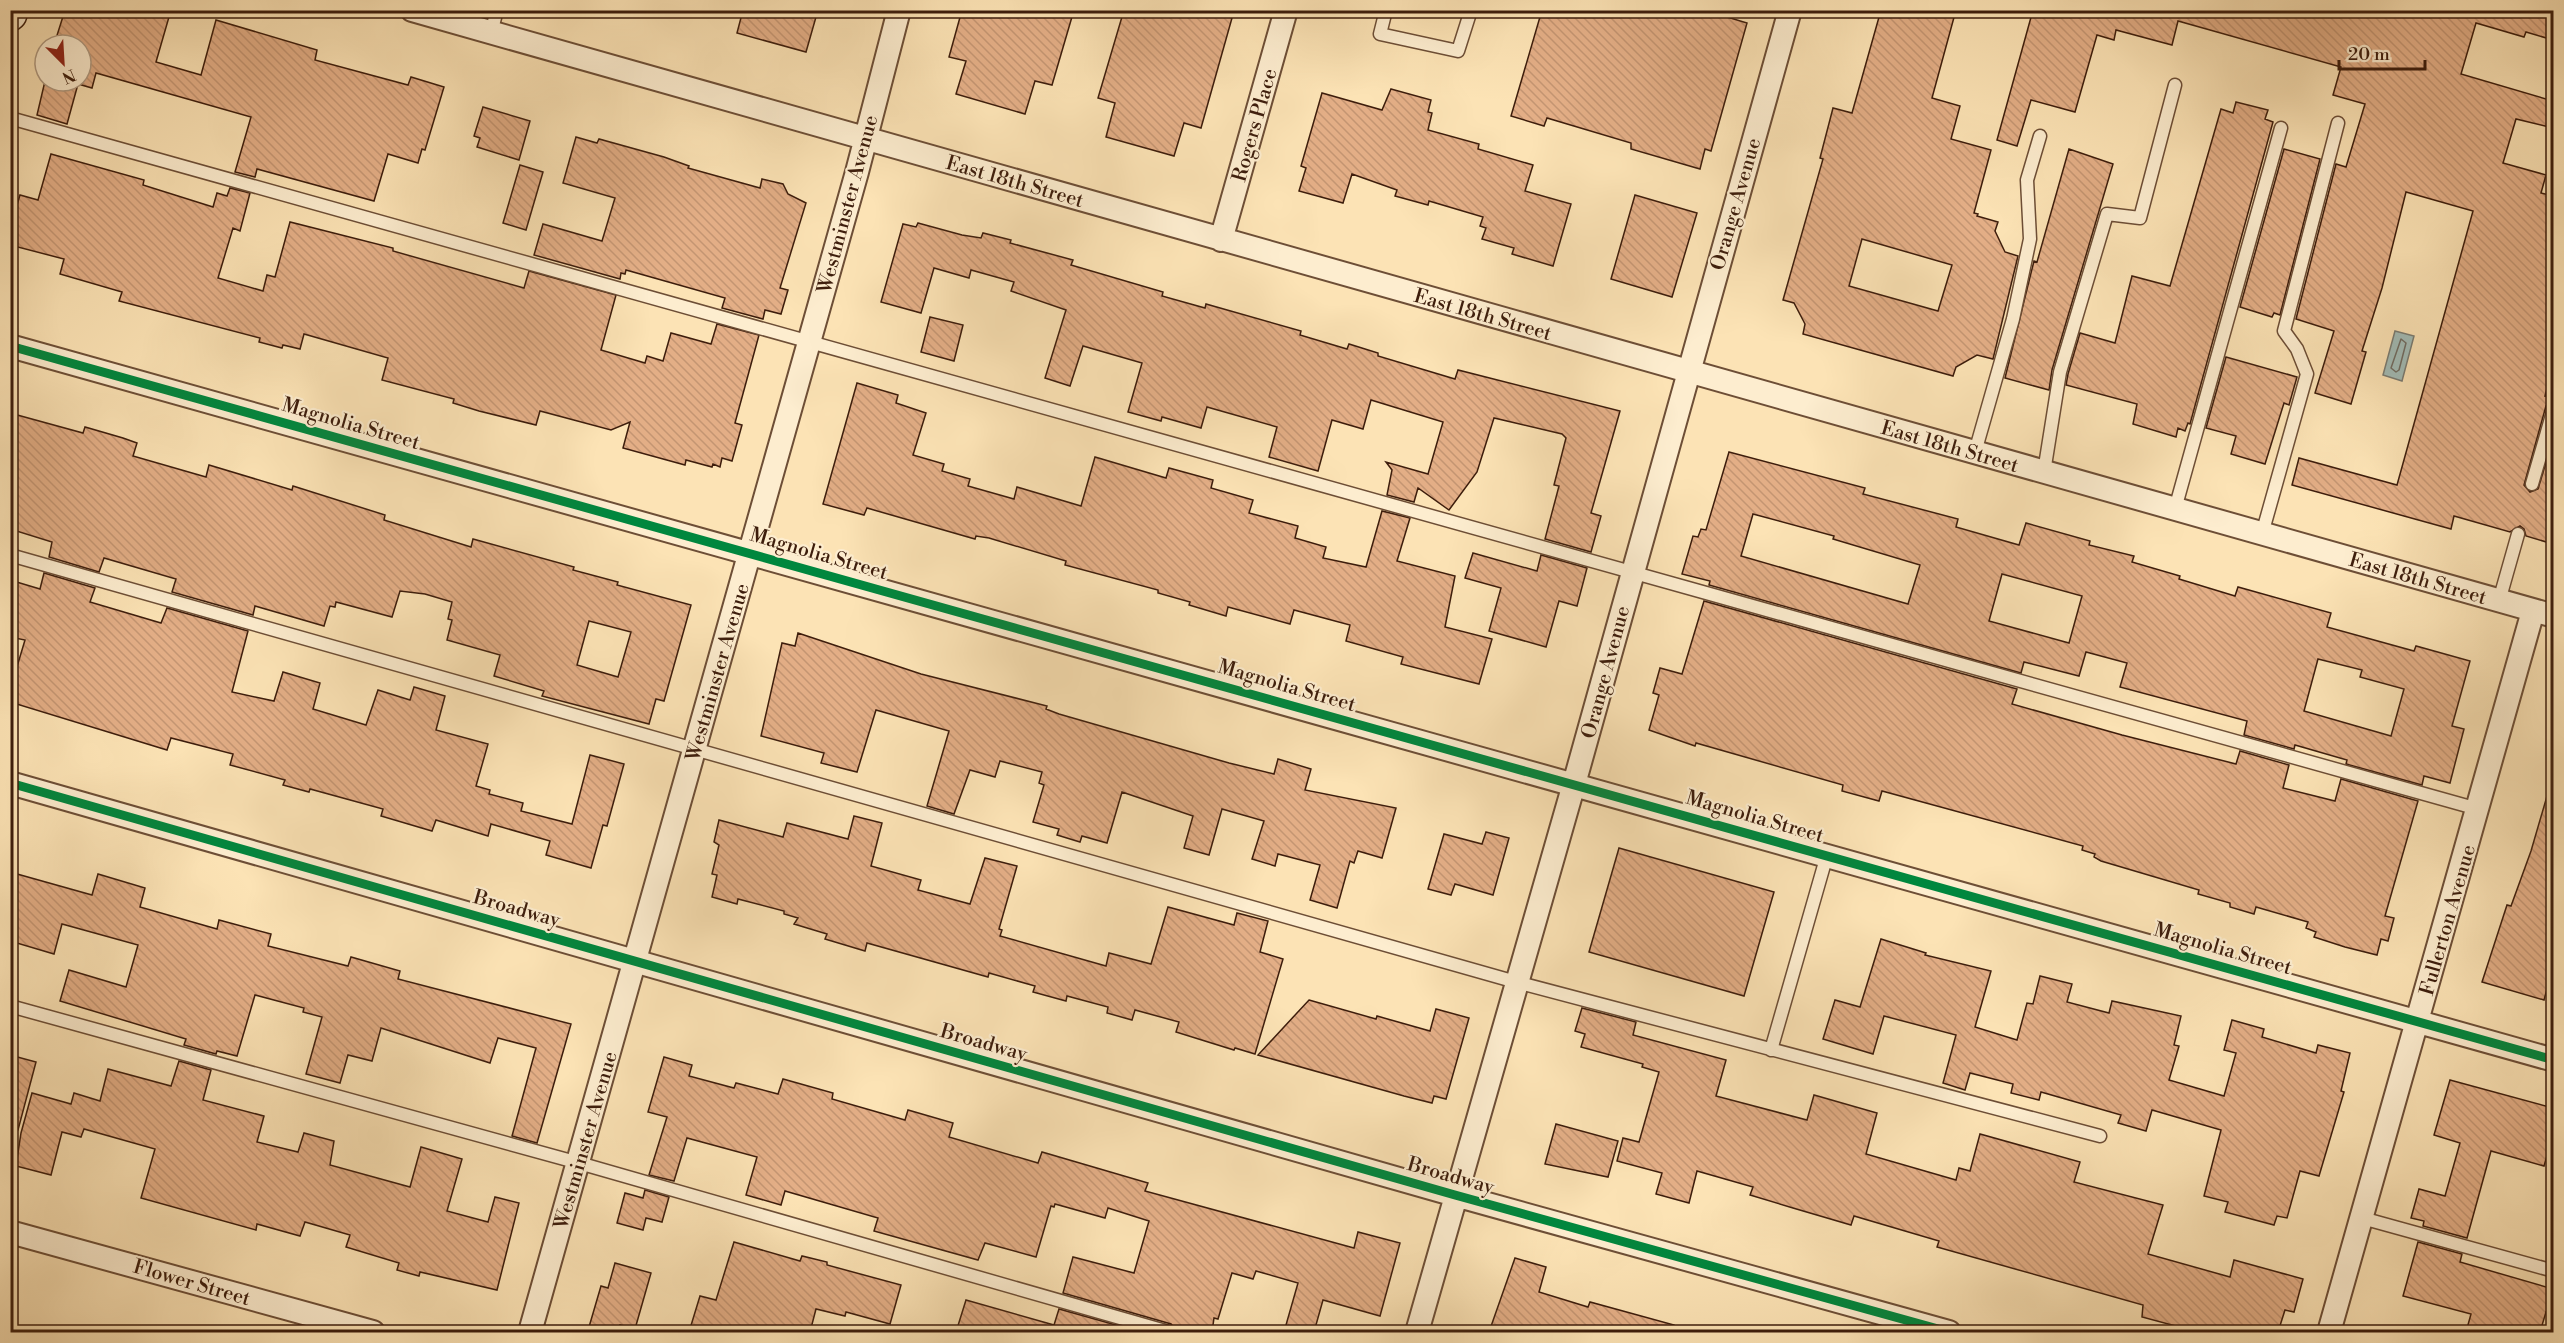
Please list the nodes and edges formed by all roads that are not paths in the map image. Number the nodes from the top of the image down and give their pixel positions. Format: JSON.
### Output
{"nodes":[{"id":1,"x":412,"y":10,"type":"edge"},
{"id":2,"x":497,"y":10,"type":"edge"},
{"id":3,"x":899,"y":10,"type":"edge"},
{"id":4,"x":1286,"y":10,"type":"edge"},
{"id":5,"x":1386,"y":10,"type":"edge"},
{"id":6,"x":1472,"y":10,"type":"edge"},
{"id":7,"x":1790,"y":10,"type":"edge"},
{"id":8,"x":491,"y":33,"type":"junction"},
{"id":9,"x":2175,"y":85,"type":"dead end"},
{"id":10,"x":10,"y":118,"type":"edge"},
{"id":11,"x":2338,"y":123,"type":"dead end"},
{"id":12,"x":2281,"y":128,"type":"dead end"},
{"id":13,"x":2040,"y":136,"type":"dead end"},
{"id":14,"x":866,"y":138,"type":"junction"},
{"id":15,"x":1221,"y":240,"type":"junction"},
{"id":16,"x":810,"y":340,"type":"junction"},
{"id":17,"x":10,"y":346,"type":"edge"},
{"id":18,"x":1687,"y":371,"type":"junction"},
{"id":19,"x":2553,"y":408,"type":"edge"},
{"id":20,"x":1975,"y":452,"type":"junction"},
{"id":21,"x":2044,"y":472,"type":"junction"},
{"id":22,"x":2532,"y":484,"type":"dead end"},
{"id":23,"x":2175,"y":509,"type":"junction"},
{"id":24,"x":2262,"y":534,"type":"junction"},
{"id":25,"x":2518,"y":534,"type":"dead end"},
{"id":26,"x":751,"y":553,"type":"junction"},
{"id":27,"x":10,"y":555,"type":"edge"},
{"id":28,"x":1632,"y":573,"type":"junction"},
{"id":29,"x":2499,"y":601,"type":"junction"},
{"id":30,"x":2543,"y":613,"type":"edge"},
{"id":31,"x":695,"y":751,"type":"junction"},
{"id":32,"x":10,"y":783,"type":"edge"},
{"id":33,"x":1574,"y":784,"type":"junction"},
{"id":34,"x":2478,"y":809,"type":"junction"},
{"id":35,"x":1827,"y":855,"type":"junction"},
{"id":36,"x":636,"y":961,"type":"junction"},
{"id":37,"x":1516,"y":982,"type":"junction"},
{"id":38,"x":10,"y":1006,"type":"edge"},
{"id":39,"x":2418,"y":1022,"type":"junction"},
{"id":40,"x":1771,"y":1050,"type":"junction"},
{"id":41,"x":2553,"y":1060,"type":"edge"},
{"id":42,"x":2100,"y":1136,"type":"dead end"},
{"id":43,"x":579,"y":1163,"type":"junction"},
{"id":44,"x":1455,"y":1195,"type":"junction"},
{"id":45,"x":2362,"y":1218,"type":"junction"},
{"id":46,"x":10,"y":1232,"type":"edge"},
{"id":47,"x":2553,"y":1271,"type":"edge"},
{"id":48,"x":373,"y":1332,"type":"edge"},
{"id":49,"x":530,"y":1332,"type":"edge"},
{"id":50,"x":1169,"y":1332,"type":"edge"},
{"id":51,"x":1417,"y":1332,"type":"edge"},
{"id":52,"x":1949,"y":1332,"type":"edge"},
{"id":53,"x":2329,"y":1332,"type":"edge"}],
"edges":[{"from":1,"to":8,"type":"street","name":"East 18th Street"},
{"from":2,"to":8,"type":"lane"},
{"from":3,"to":14,"type":"street","name":"Westminster Avenue"},
{"from":4,"to":15,"type":"street","name":"Rogers Place"},
{"from":5,"to":6,"type":"lane"},
{"from":7,"to":18,"type":"street","name":"Orange Avenue"},
{"from":8,"to":14,"type":"street","name":"East 18th Street"},
{"from":9,"to":21,"type":"lane"},
{"from":10,"to":16,"type":"lane"},
{"from":11,"to":24,"type":"lane"},
{"from":12,"to":23,"type":"lane"},
{"from":13,"to":20,"type":"lane"},
{"from":14,"to":15,"type":"street","name":"East 18th Street"},
{"from":14,"to":16,"type":"street","name":"Westminster Avenue"},
{"from":15,"to":18,"type":"street","name":"East 18th Street"},
{"from":16,"to":26,"type":"street","name":"Westminster Avenue"},
{"from":16,"to":28,"type":"lane"},
{"from":17,"to":26,"type":"street","name":"Magnolia Street"},
{"from":18,"to":20,"type":"street","name":"East 18th Street"},
{"from":18,"to":28,"type":"street","name":"Orange Avenue"},
{"from":19,"to":22,"type":"lane"},
{"from":20,"to":21,"type":"street","name":"East 18th Street"},
{"from":21,"to":23,"type":"street","name":"East 18th Street"},
{"from":23,"to":24,"type":"street","name":"East 18th Street"},
{"from":24,"to":29,"type":"street","name":"East 18th Street"},
{"from":25,"to":29,"type":"lane"},
{"from":26,"to":31,"type":"street","name":"Westminster Avenue"},
{"from":26,"to":33,"type":"street","name":"Magnolia Street"},
{"from":27,"to":31,"type":"lane"},
{"from":28,"to":33,"type":"street","name":"Orange Avenue"},
{"from":28,"to":34,"type":"lane"},
{"from":29,"to":30,"type":"street","name":"East 18th Street"},
{"from":30,"to":34,"type":"street","name":"Fullerton Avenue"},
{"from":31,"to":36,"type":"street","name":"Westminster Avenue"},
{"from":31,"to":37,"type":"lane"},
{"from":32,"to":36,"type":"street","name":"Broadway"},
{"from":33,"to":35,"type":"street","name":"Magnolia Street"},
{"from":33,"to":37,"type":"street","name":"Orange Avenue"},
{"from":34,"to":39,"type":"street","name":"Fullerton Avenue"},
{"from":35,"to":39,"type":"street","name":"Magnolia Street"},
{"from":35,"to":40,"type":"lane"},
{"from":36,"to":43,"type":"street","name":"Westminster Avenue"},
{"from":36,"to":44,"type":"street","name":"Broadway"},
{"from":37,"to":40,"type":"lane"},
{"from":37,"to":44,"type":"street","name":"Orange Avenue"},
{"from":38,"to":43,"type":"lane"},
{"from":39,"to":41,"type":"street","name":"Magnolia Street"},
{"from":39,"to":45,"type":"street","name":"Fullerton Avenue"},
{"from":40,"to":42,"type":"lane"},
{"from":43,"to":49,"type":"street","name":"Westminster Avenue"},
{"from":43,"to":50,"type":"lane"},
{"from":44,"to":51,"type":"street","name":"Orange Avenue"},
{"from":44,"to":52,"type":"street","name":"Broadway"},
{"from":45,"to":47,"type":"lane"},
{"from":45,"to":53,"type":"street","name":"Fullerton Avenue"},
{"from":46,"to":48,"type":"street","name":"Flower Street"}]}
